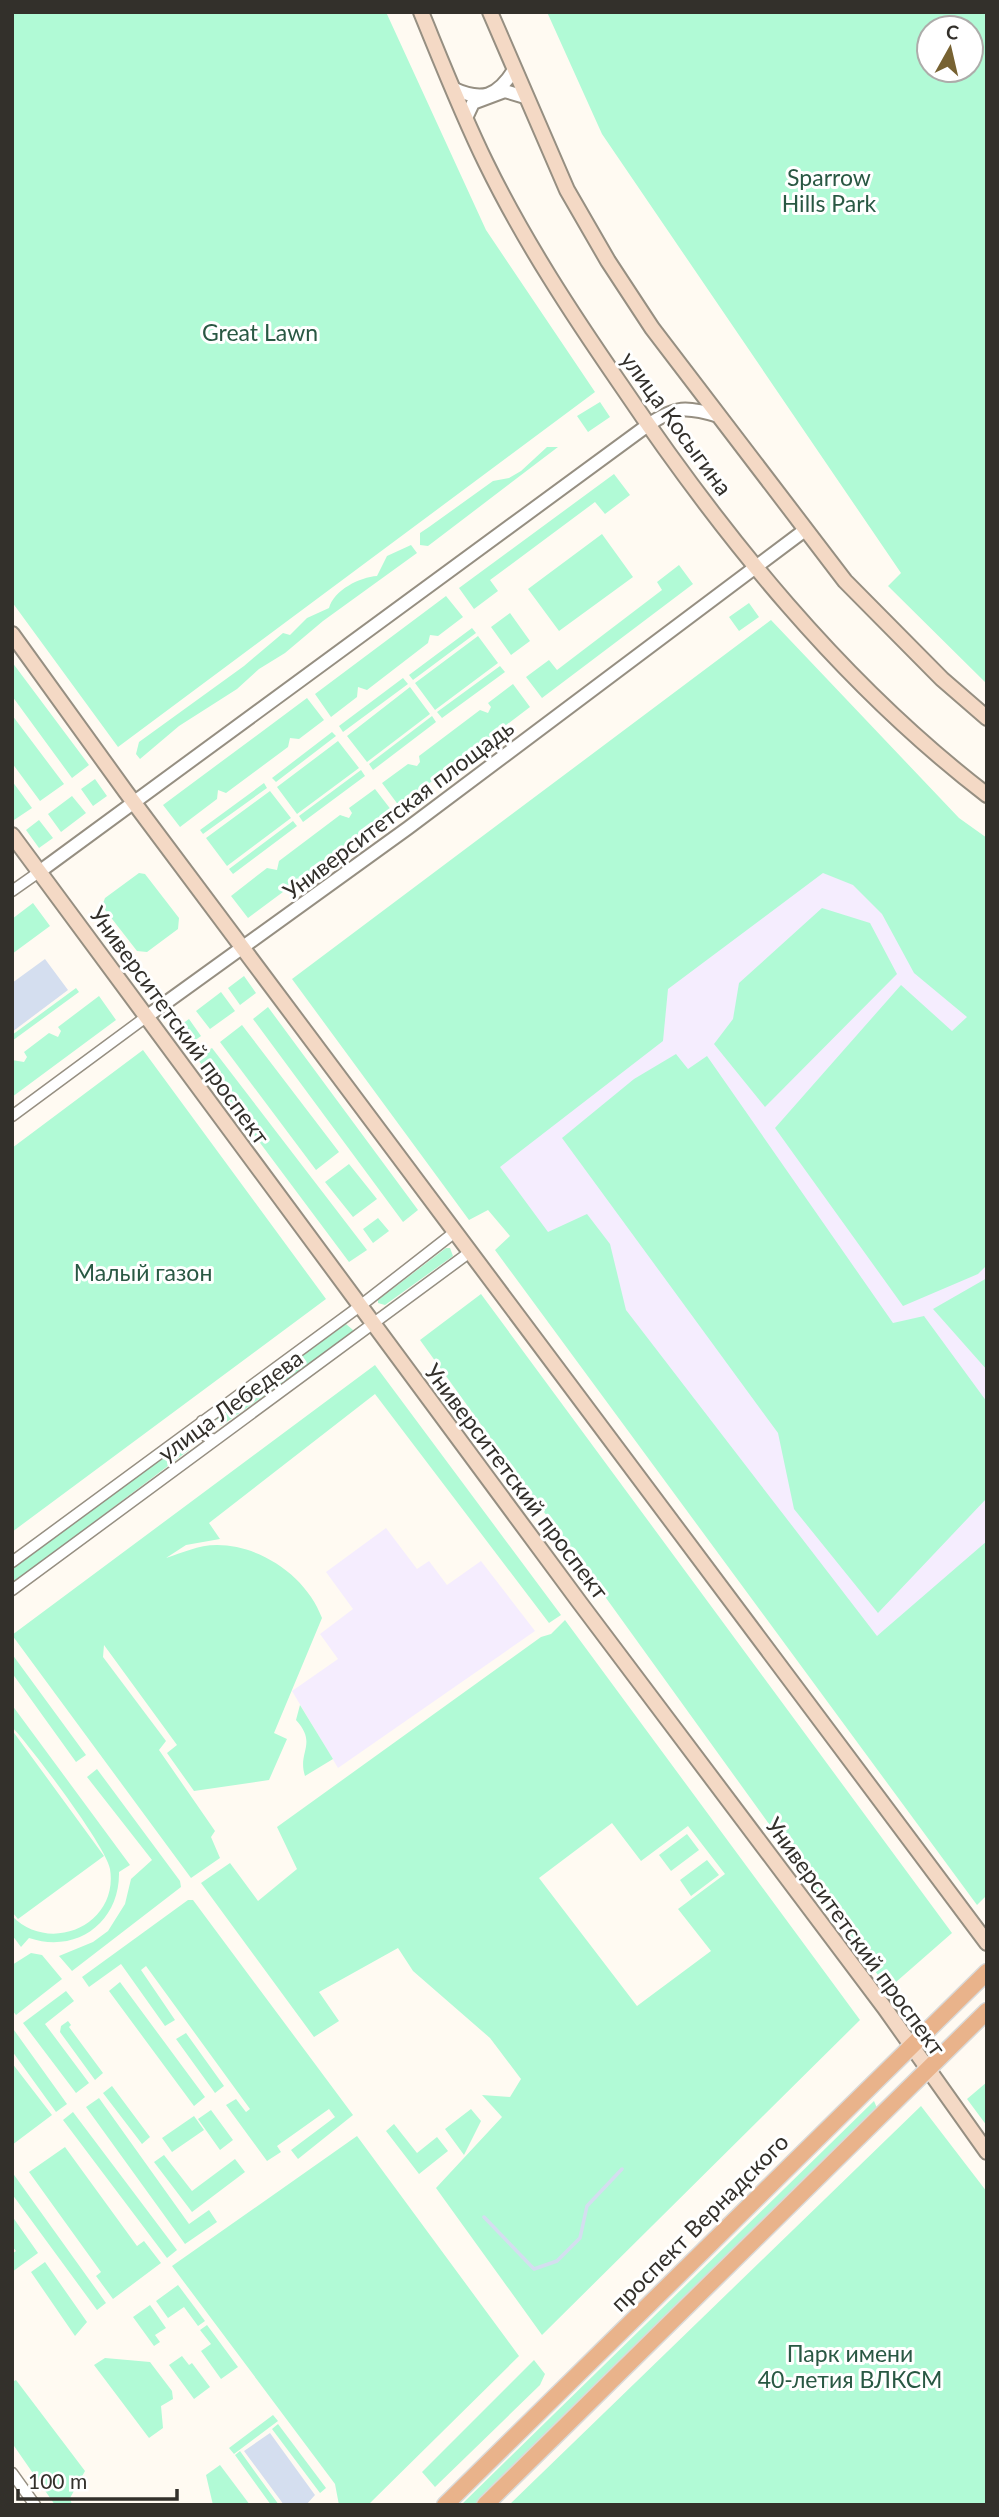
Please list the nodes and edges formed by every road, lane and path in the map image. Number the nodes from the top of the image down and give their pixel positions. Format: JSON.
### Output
{"nodes":[{"id":1,"x":421,"y":12,"type":"edge"},
{"id":2,"x":490,"y":12,"type":"edge"},
{"id":3,"x":514,"y":70,"type":"junction"},
{"id":4,"x":452,"y":88,"type":"junction"},
{"id":5,"x":525,"y":97,"type":"junction"},
{"id":6,"x":466,"y":118,"type":"junction"},
{"id":7,"x":719,"y":416,"type":"junction"},
{"id":8,"x":648,"y":425,"type":"junction"},
{"id":9,"x":805,"y":530,"type":"junction"},
{"id":10,"x":756,"y":569,"type":"junction"},
{"id":11,"x":12,"y":634,"type":"edge"},
{"id":12,"x":987,"y":718,"type":"edge"},
{"id":13,"x":987,"y":795,"type":"edge"},
{"id":14,"x":134,"y":802,"type":"junction"},
{"id":15,"x":12,"y":835,"type":"edge"},
{"id":16,"x":38,"y":872,"type":"junction"},
{"id":17,"x":12,"y":891,"type":"edge"},
{"id":18,"x":242,"y":947,"type":"junction"},
{"id":19,"x":146,"y":1017,"type":"junction"},
{"id":20,"x":12,"y":1116,"type":"edge"},
{"id":21,"x":455,"y":1232,"type":"junction"},
{"id":22,"x":470,"y":1252,"type":"junction"},
{"id":23,"x":360,"y":1306,"type":"junction"},
{"id":24,"x":373,"y":1324,"type":"junction"},
{"id":25,"x":202,"y":1421,"type":"junction"},
{"id":26,"x":214,"y":1440,"type":"junction"},
{"id":27,"x":12,"y":1562,"type":"edge"},
{"id":28,"x":12,"y":1590,"type":"edge"},
{"id":29,"x":982,"y":1925,"type":"edge"},
{"id":30,"x":987,"y":1942,"type":"edge"},
{"id":31,"x":987,"y":1972,"type":"edge"},
{"id":32,"x":987,"y":2011,"type":"edge"},
{"id":33,"x":910,"y":2046,"type":"junction"},
{"id":34,"x":926,"y":2071,"type":"junction"},
{"id":35,"x":987,"y":2152,"type":"edge"},
{"id":36,"x":12,"y":2473,"type":"edge"},
{"id":37,"x":36,"y":2505,"type":"edge"},
{"id":38,"x":445,"y":2505,"type":"edge"},
{"id":39,"x":485,"y":2505,"type":"edge"}],
"edges":[{"from":1,"to":4,"type":"main road","name":"улица Косыгина"},
{"from":2,"to":3,"type":"main road","name":"улица Косыгина"},
{"from":3,"to":4,"type":"street"},
{"from":3,"to":5,"type":"main road","name":"улица Косыгина"},
{"from":4,"to":6,"type":"main road","name":"улица Косыгина"},
{"from":5,"to":6,"type":"street"},
{"from":5,"to":7,"type":"main road","name":"улица Косыгина"},
{"from":6,"to":8,"type":"main road","name":"улица Косыгина"},
{"from":7,"to":8,"type":"street"},
{"from":7,"to":9,"type":"main road","name":"улица Косыгина"},
{"from":8,"to":10,"type":"main road","name":"улица Косыгина"},
{"from":8,"to":14,"type":"street"},
{"from":9,"to":10,"type":"street","name":"Университетская площадь"},
{"from":9,"to":12,"type":"main road","name":"улица Косыгина"},
{"from":10,"to":13,"type":"main road","name":"улица Косыгина"},
{"from":10,"to":18,"type":"street","name":"Университетская площадь"},
{"from":11,"to":14,"type":"main road"},
{"from":14,"to":16,"type":"street"},
{"from":14,"to":18,"type":"main road"},
{"from":15,"to":16,"type":"main road","name":"Университетский проспект"},
{"from":16,"to":17,"type":"street"},
{"from":16,"to":19,"type":"main road","name":"Университетский проспект"},
{"from":18,"to":19,"type":"street","name":"Университетская площадь"},
{"from":18,"to":21,"type":"main road"},
{"from":19,"to":20,"type":"street","name":"Университетская площадь"},
{"from":19,"to":23,"type":"main road","name":"Университетский проспект"},
{"from":21,"to":22,"type":"main road"},
{"from":21,"to":23,"type":"street","name":"улица Лебедева"},
{"from":22,"to":24,"type":"street","name":"улица Лебедева"},
{"from":22,"to":29,"type":"main road"},
{"from":23,"to":24,"type":"main road","name":"Университетский проспект"},
{"from":23,"to":25,"type":"street","name":"улица Лебедева"},
{"from":24,"to":26,"type":"street","name":"улица Лебедева"},
{"from":24,"to":33,"type":"main road","name":"Университетский проспект"},
{"from":25,"to":26,"type":"street"},
{"from":25,"to":27,"type":"street","name":"улица Лебедева"},
{"from":26,"to":28,"type":"street","name":"улица Лебедева"},
{"from":29,"to":30,"type":"main road"},
{"from":31,"to":33,"type":"main road","name":"проспект Вернадского"},
{"from":32,"to":34,"type":"main road"},
{"from":33,"to":34,"type":"main road","name":"Университетский проспект"},
{"from":33,"to":38,"type":"main road","name":"проспект Вернадского"},
{"from":34,"to":35,"type":"main road","name":"Университетский проспект"},
{"from":34,"to":39,"type":"main road"},
{"from":36,"to":37,"type":"street"}]}
